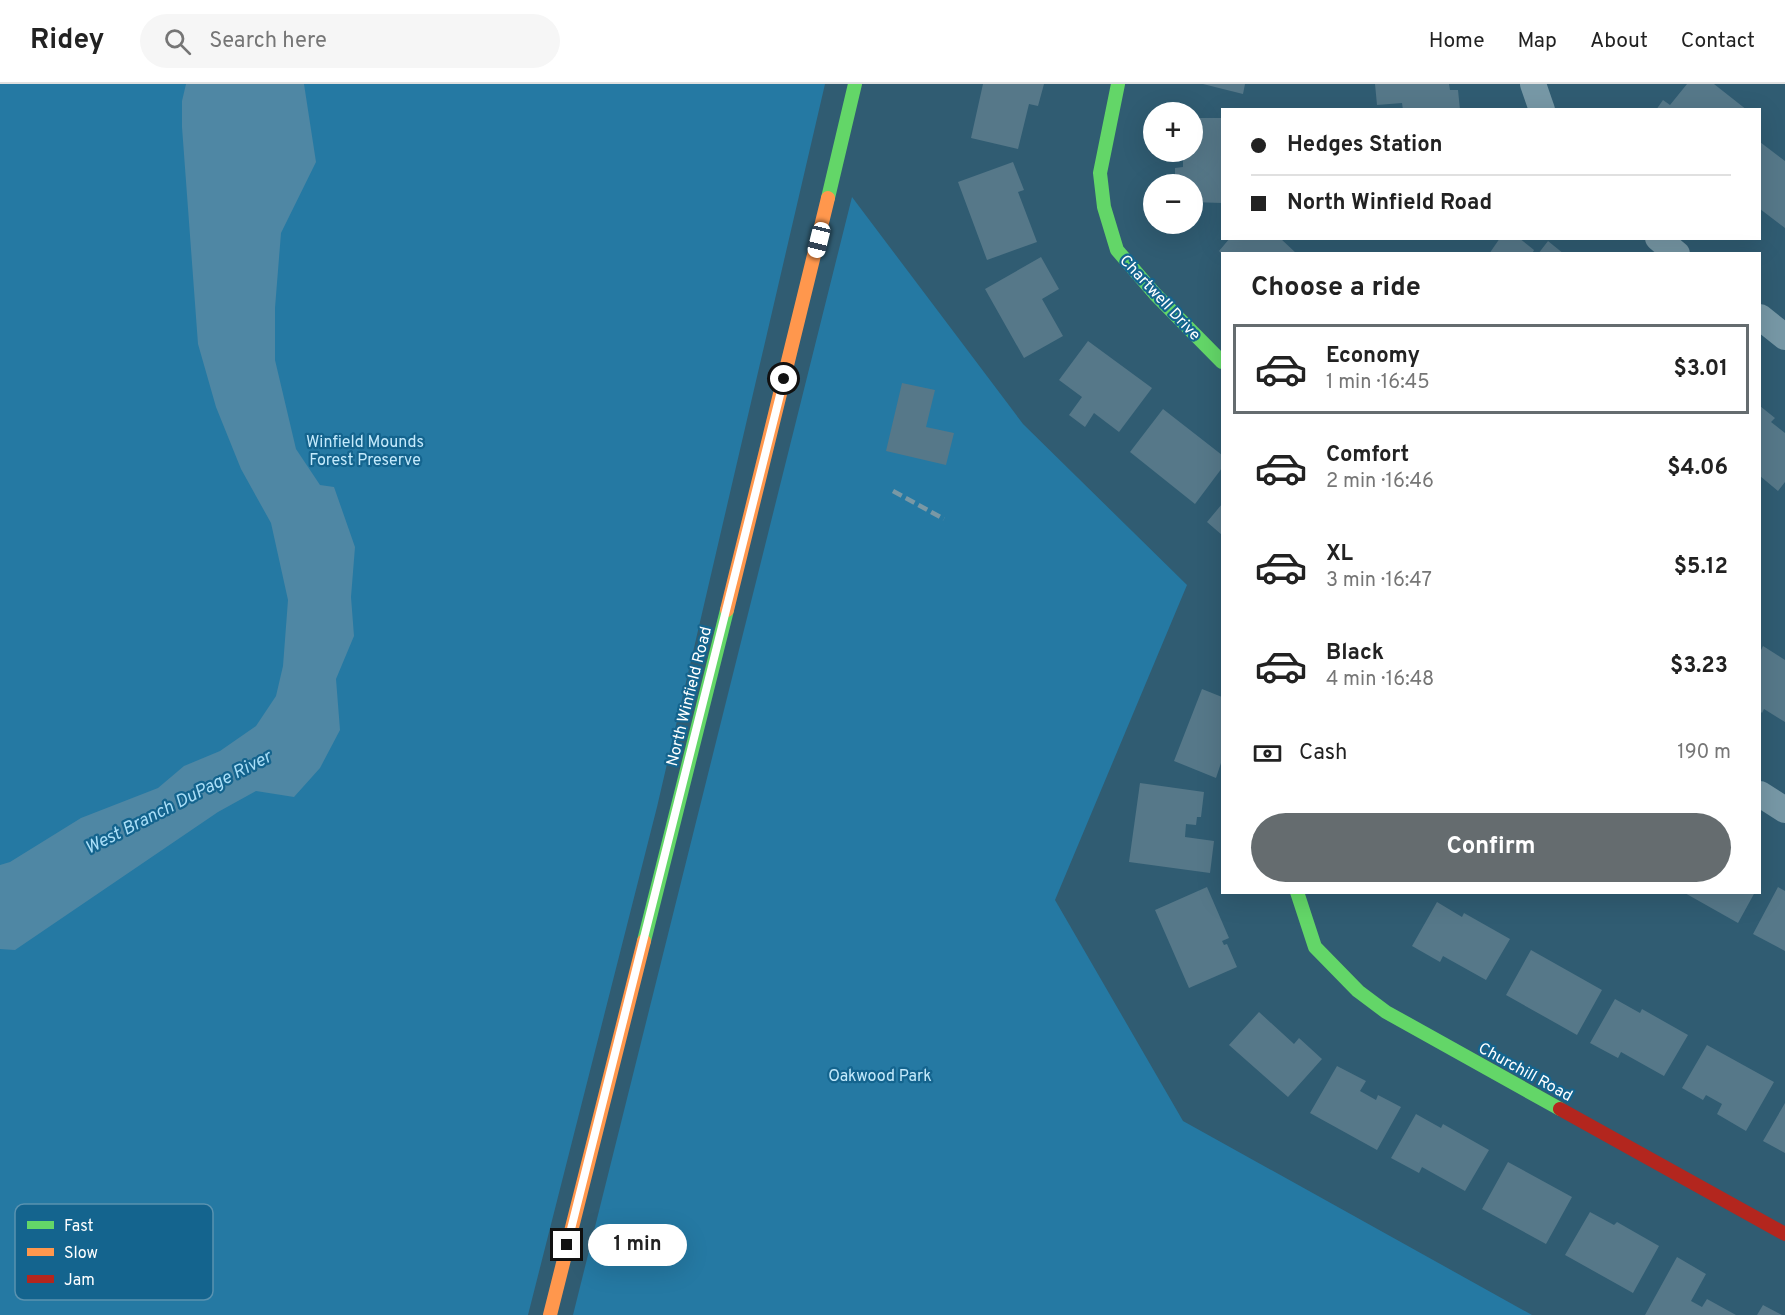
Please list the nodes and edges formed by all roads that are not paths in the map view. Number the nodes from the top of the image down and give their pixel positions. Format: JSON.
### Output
{"nodes":[{"id":1,"x":855,"y":84,"type":"edge"},
{"id":2,"x":1118,"y":84,"type":"edge"},
{"id":3,"x":1533,"y":84,"type":"edge"},
{"id":4,"x":1541,"y":108,"type":"edge"},
{"id":5,"x":1660,"y":240,"type":"edge"},
{"id":6,"x":1675,"y":252,"type":"edge"},
{"id":7,"x":1761,"y":318,"type":"edge"},
{"id":8,"x":1785,"y":337,"type":"edge"},
{"id":9,"x":1221,"y":361,"type":"edge"},
{"id":10,"x":1761,"y":795,"type":"edge"},
{"id":11,"x":1785,"y":810,"type":"edge"},
{"id":12,"x":1298,"y":894,"type":"edge"},
{"id":13,"x":1785,"y":1234,"type":"edge"},
{"id":14,"x":550,"y":1315,"type":"edge"}],
"edges":[{"from":1,"to":14,"type":"street","name":"North Winfield Road"},
{"from":2,"to":9,"type":"street","name":"Chartwell Drive"},
{"from":3,"to":4,"type":"street"},
{"from":5,"to":6,"type":"street"},
{"from":7,"to":8,"type":"street"},
{"from":10,"to":11,"type":"street"},
{"from":12,"to":13,"type":"street","name":"Churchill Road"}]}
